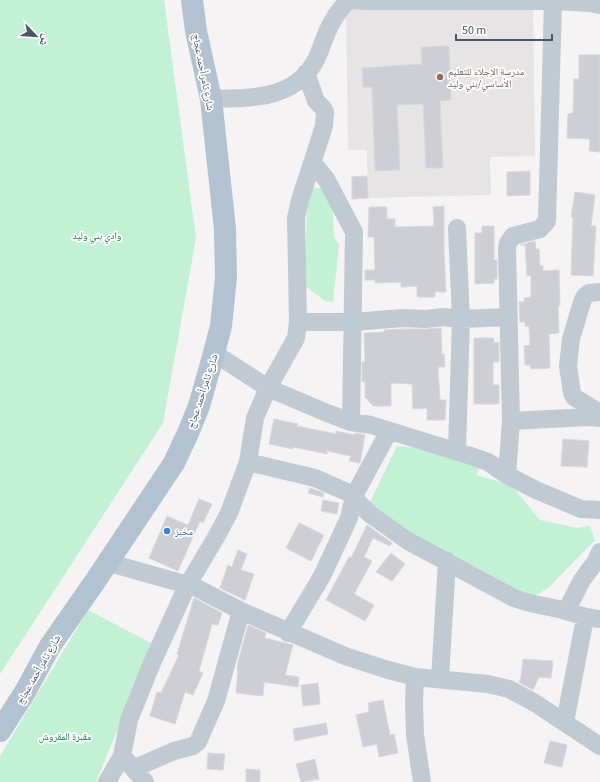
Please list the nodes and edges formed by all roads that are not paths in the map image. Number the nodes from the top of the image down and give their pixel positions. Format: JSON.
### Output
{"nodes":[{"id":1,"x":192,"y":0,"type":"edge"},
{"id":2,"x":468,"y":0,"type":"edge"},
{"id":3,"x":553,"y":1,"type":"junction"},
{"id":4,"x":343,"y":2,"type":"edge"},
{"id":5,"x":600,"y":5,"type":"edge"},
{"id":6,"x":306,"y":73,"type":"junction"},
{"id":7,"x":211,"y":99,"type":"junction"},
{"id":8,"x":313,"y":163,"type":"junction"},
{"id":9,"x":457,"y":228,"type":"dead end"},
{"id":10,"x":600,"y":292,"type":"edge"},
{"id":11,"x":509,"y":316,"type":"junction"},
{"id":12,"x":461,"y":319,"type":"junction"},
{"id":13,"x":298,"y":322,"type":"junction"},
{"id":14,"x":353,"y":322,"type":"junction"},
{"id":15,"x":214,"y":353,"type":"junction"},
{"id":16,"x":268,"y":388,"type":"junction"},
{"id":17,"x":600,"y":413,"type":"edge"},
{"id":18,"x":600,"y":418,"type":"edge"},
{"id":19,"x":511,"y":421,"type":"junction"},
{"id":20,"x":351,"y":422,"type":"junction"},
{"id":21,"x":389,"y":431,"type":"junction"},
{"id":22,"x":457,"y":452,"type":"junction"},
{"id":23,"x":248,"y":462,"type":"junction"},
{"id":24,"x":507,"y":474,"type":"junction"},
{"id":25,"x":354,"y":496,"type":"junction"},
{"id":26,"x":600,"y":510,"type":"edge"},
{"id":27,"x":600,"y":552,"type":"edge"},
{"id":28,"x":447,"y":561,"type":"junction"},
{"id":29,"x":106,"y":562,"type":"junction"},
{"id":30,"x":187,"y":586,"type":"junction"},
{"id":31,"x":241,"y":611,"type":"junction"},
{"id":32,"x":566,"y":611,"type":"junction"},
{"id":33,"x":593,"y":619,"type":"edge"},
{"id":34,"x":288,"y":632,"type":"junction"},
{"id":35,"x":415,"y":677,"type":"junction"},
{"id":36,"x":440,"y":679,"type":"junction"},
{"id":37,"x":564,"y":722,"type":"junction"},
{"id":38,"x":0,"y":731,"type":"edge"},
{"id":39,"x":600,"y":746,"type":"edge"},
{"id":40,"x":128,"y":762,"type":"junction"},
{"id":41,"x":107,"y":782,"type":"edge"},
{"id":42,"x":146,"y":782,"type":"edge"},
{"id":43,"x":422,"y":782,"type":"edge"}],
"edges":[{"from":1,"to":7,"type":"main road","name":"شارع ثامر أحمد عجاج"},
{"from":2,"to":3,"type":"street"},
{"from":2,"to":4,"type":"street"},
{"from":3,"to":5,"type":"street"},
{"from":3,"to":11,"type":"street"},
{"from":4,"to":6,"type":"street"},
{"from":6,"to":7,"type":"street"},
{"from":6,"to":8,"type":"street"},
{"from":7,"to":15,"type":"main road","name":"شارع ثامر أحمد عجاج"},
{"from":8,"to":13,"type":"street"},
{"from":8,"to":14,"type":"street"},
{"from":9,"to":12,"type":"street"},
{"from":10,"to":17,"type":"street"},
{"from":11,"to":12,"type":"street"},
{"from":11,"to":19,"type":"street"},
{"from":12,"to":14,"type":"street"},
{"from":12,"to":22,"type":"street"},
{"from":13,"to":14,"type":"street"},
{"from":13,"to":16,"type":"street"},
{"from":14,"to":20,"type":"street"},
{"from":15,"to":16,"type":"street"},
{"from":15,"to":29,"type":"main road","name":"شارع ثامر أحمد عجاج"},
{"from":16,"to":20,"type":"street"},
{"from":16,"to":23,"type":"street"},
{"from":18,"to":19,"type":"street"},
{"from":19,"to":24,"type":"street"},
{"from":20,"to":21,"type":"street"},
{"from":21,"to":22,"type":"street"},
{"from":21,"to":25,"type":"street"},
{"from":22,"to":24,"type":"street"},
{"from":23,"to":25,"type":"street"},
{"from":23,"to":30,"type":"street"},
{"from":24,"to":26,"type":"street"},
{"from":25,"to":28,"type":"street"},
{"from":25,"to":34,"type":"street"},
{"from":27,"to":32,"type":"street"},
{"from":28,"to":32,"type":"street"},
{"from":28,"to":36,"type":"street"},
{"from":29,"to":30,"type":"street"},
{"from":29,"to":38,"type":"main road","name":"شارع ثامر أحمد عجاج"},
{"from":30,"to":31,"type":"street"},
{"from":30,"to":40,"type":"street"},
{"from":31,"to":34,"type":"street"},
{"from":31,"to":40,"type":"street"},
{"from":32,"to":33,"type":"street"},
{"from":33,"to":37,"type":"street"},
{"from":34,"to":35,"type":"street"},
{"from":35,"to":36,"type":"street"},
{"from":35,"to":43,"type":"street"},
{"from":36,"to":37,"type":"street"},
{"from":37,"to":39,"type":"street"},
{"from":40,"to":41,"type":"street"},
{"from":40,"to":42,"type":"street"}]}
